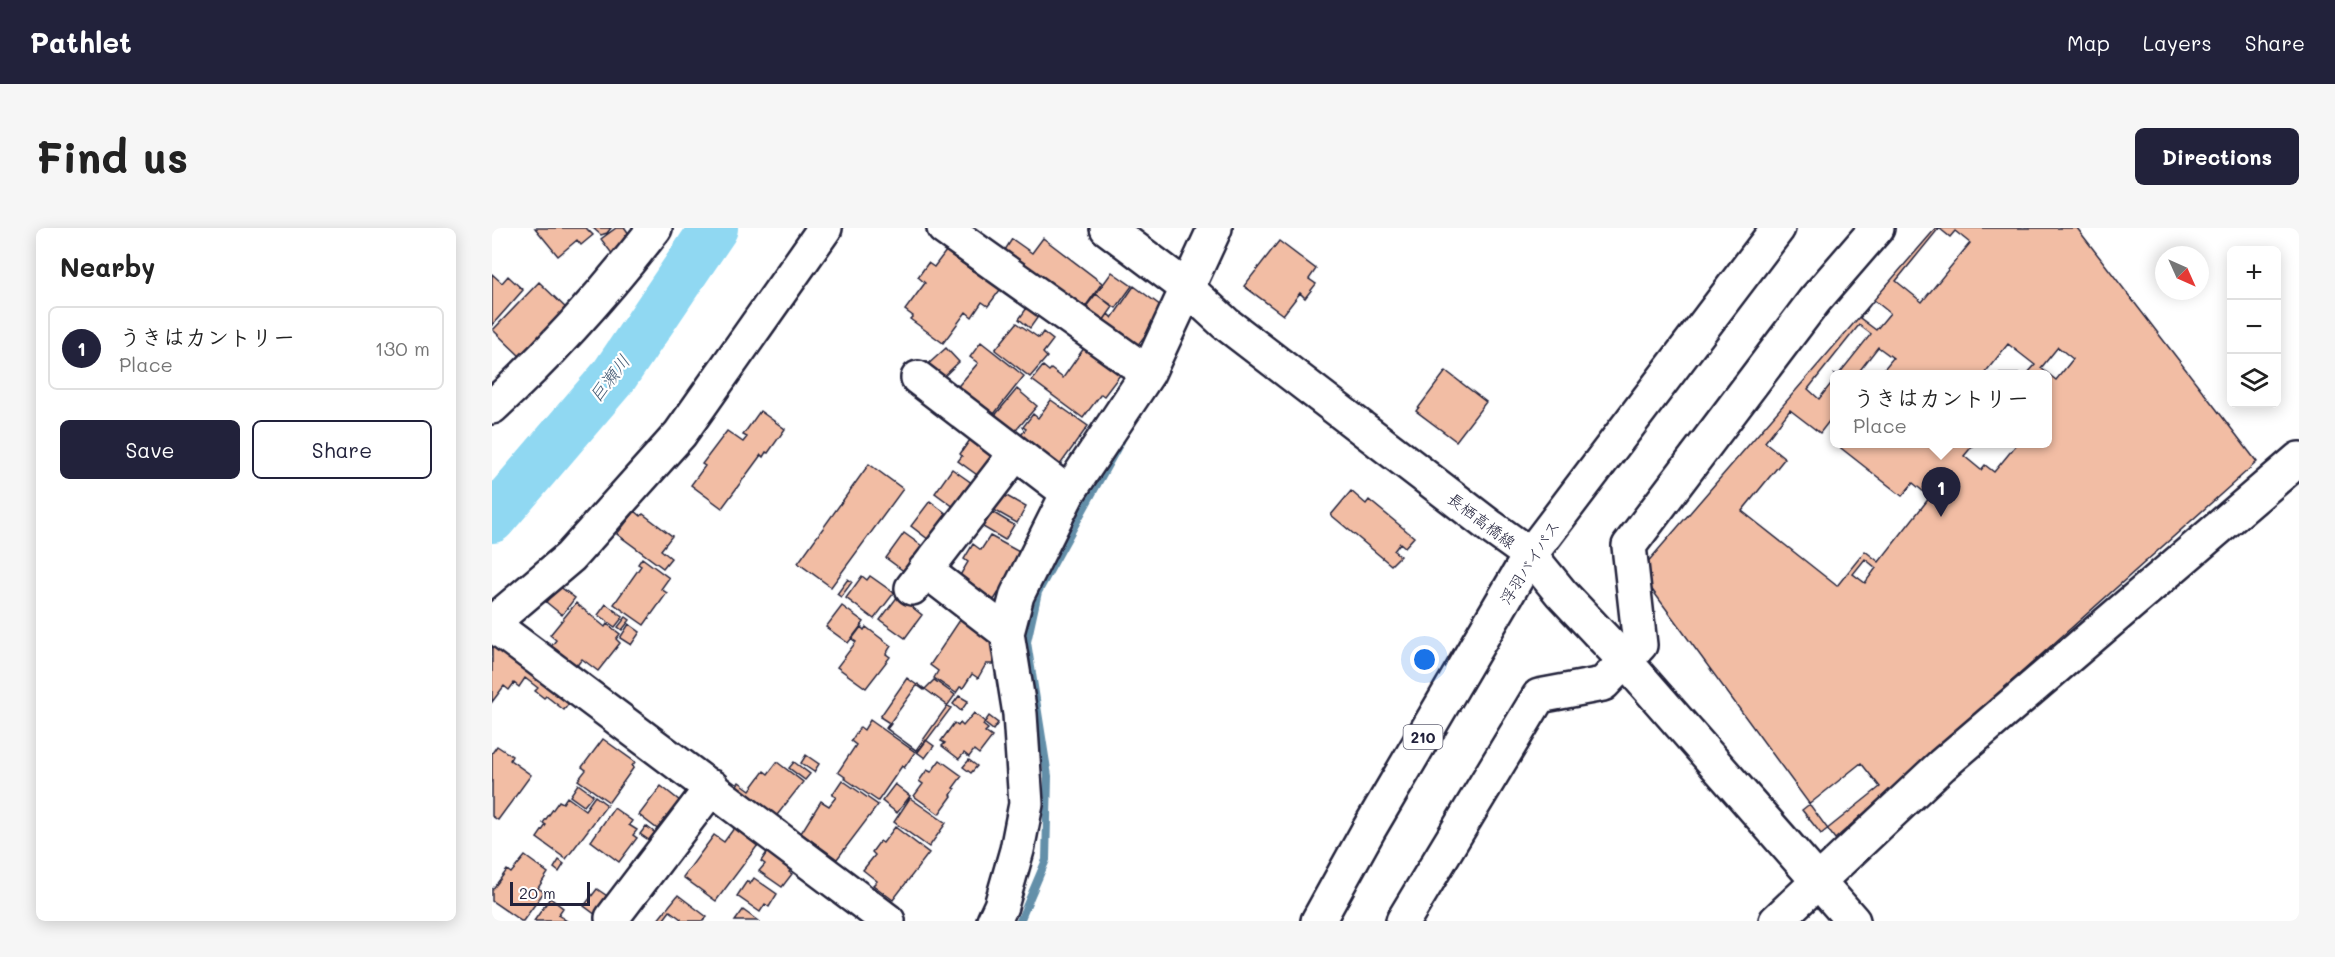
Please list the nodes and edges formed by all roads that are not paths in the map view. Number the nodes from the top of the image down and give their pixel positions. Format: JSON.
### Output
{"nodes":[{"id":1,"x":655,"y":228,"type":"edge"},
{"id":2,"x":825,"y":228,"type":"edge"},
{"id":3,"x":944,"y":228,"type":"edge"},
{"id":4,"x":1107,"y":228,"type":"edge"},
{"id":5,"x":1215,"y":228,"type":"edge"},
{"id":6,"x":1778,"y":228,"type":"edge"},
{"id":7,"x":1876,"y":228,"type":"edge"},
{"id":8,"x":1187,"y":288,"type":"junction"},
{"id":9,"x":1148,"y":373,"type":"junction"},
{"id":10,"x":918,"y":378,"type":"dead end"},
{"id":11,"x":498,"y":389,"type":"edge"},
{"id":12,"x":1016,"y":453,"type":"junction"},
{"id":13,"x":2299,"y":459,"type":"edge"},
{"id":14,"x":1068,"y":493,"type":"junction"},
{"id":15,"x":1530,"y":555,"type":"junction"},
{"id":16,"x":492,"y":623,"type":"edge"},
{"id":17,"x":1007,"y":633,"type":"junction"},
{"id":18,"x":1626,"y":662,"type":"junction"},
{"id":19,"x":712,"y":787,"type":"junction"},
{"id":20,"x":1820,"y":882,"type":"junction"},
{"id":21,"x":612,"y":918,"type":"dead end"},
{"id":22,"x":888,"y":921,"type":"edge"},
{"id":23,"x":994,"y":921,"type":"edge"},
{"id":24,"x":1318,"y":921,"type":"edge"},
{"id":25,"x":1403,"y":921,"type":"edge"},
{"id":26,"x":1776,"y":921,"type":"edge"},
{"id":27,"x":1853,"y":921,"type":"edge"}],
"edges":[{"from":1,"to":11,"type":"main road"},
{"from":2,"to":16,"type":"main road"},
{"from":3,"to":9,"type":"main road"},
{"from":4,"to":8,"type":"main road","name":"長栖高橋線"},
{"from":5,"to":8,"type":"main road"},
{"from":6,"to":15,"type":"main road","name":"浮羽バイパス","number":"210"},
{"from":7,"to":18,"type":"main road"},
{"from":8,"to":9,"type":"main road"},
{"from":8,"to":15,"type":"main road","name":"長栖高橋線"},
{"from":9,"to":14,"type":"main road"},
{"from":10,"to":12,"type":"main road"},
{"from":12,"to":14,"type":"main road"},
{"from":12,"to":17,"type":"main road"},
{"from":13,"to":20,"type":"main road"},
{"from":14,"to":17,"type":"main road"},
{"from":15,"to":18,"type":"main road","name":"長栖高橋線"},
{"from":15,"to":24,"type":"main road","name":"浮羽バイパス","number":"210"},
{"from":16,"to":19,"type":"main road"},
{"from":17,"to":23,"type":"main road"},
{"from":18,"to":20,"type":"main road","name":"長栖高橋線"},
{"from":18,"to":25,"type":"main road"},
{"from":19,"to":21,"type":"main road"},
{"from":19,"to":22,"type":"main road"},
{"from":20,"to":26,"type":"main road"},
{"from":20,"to":27,"type":"main road","name":"長栖高橋線"}]}
